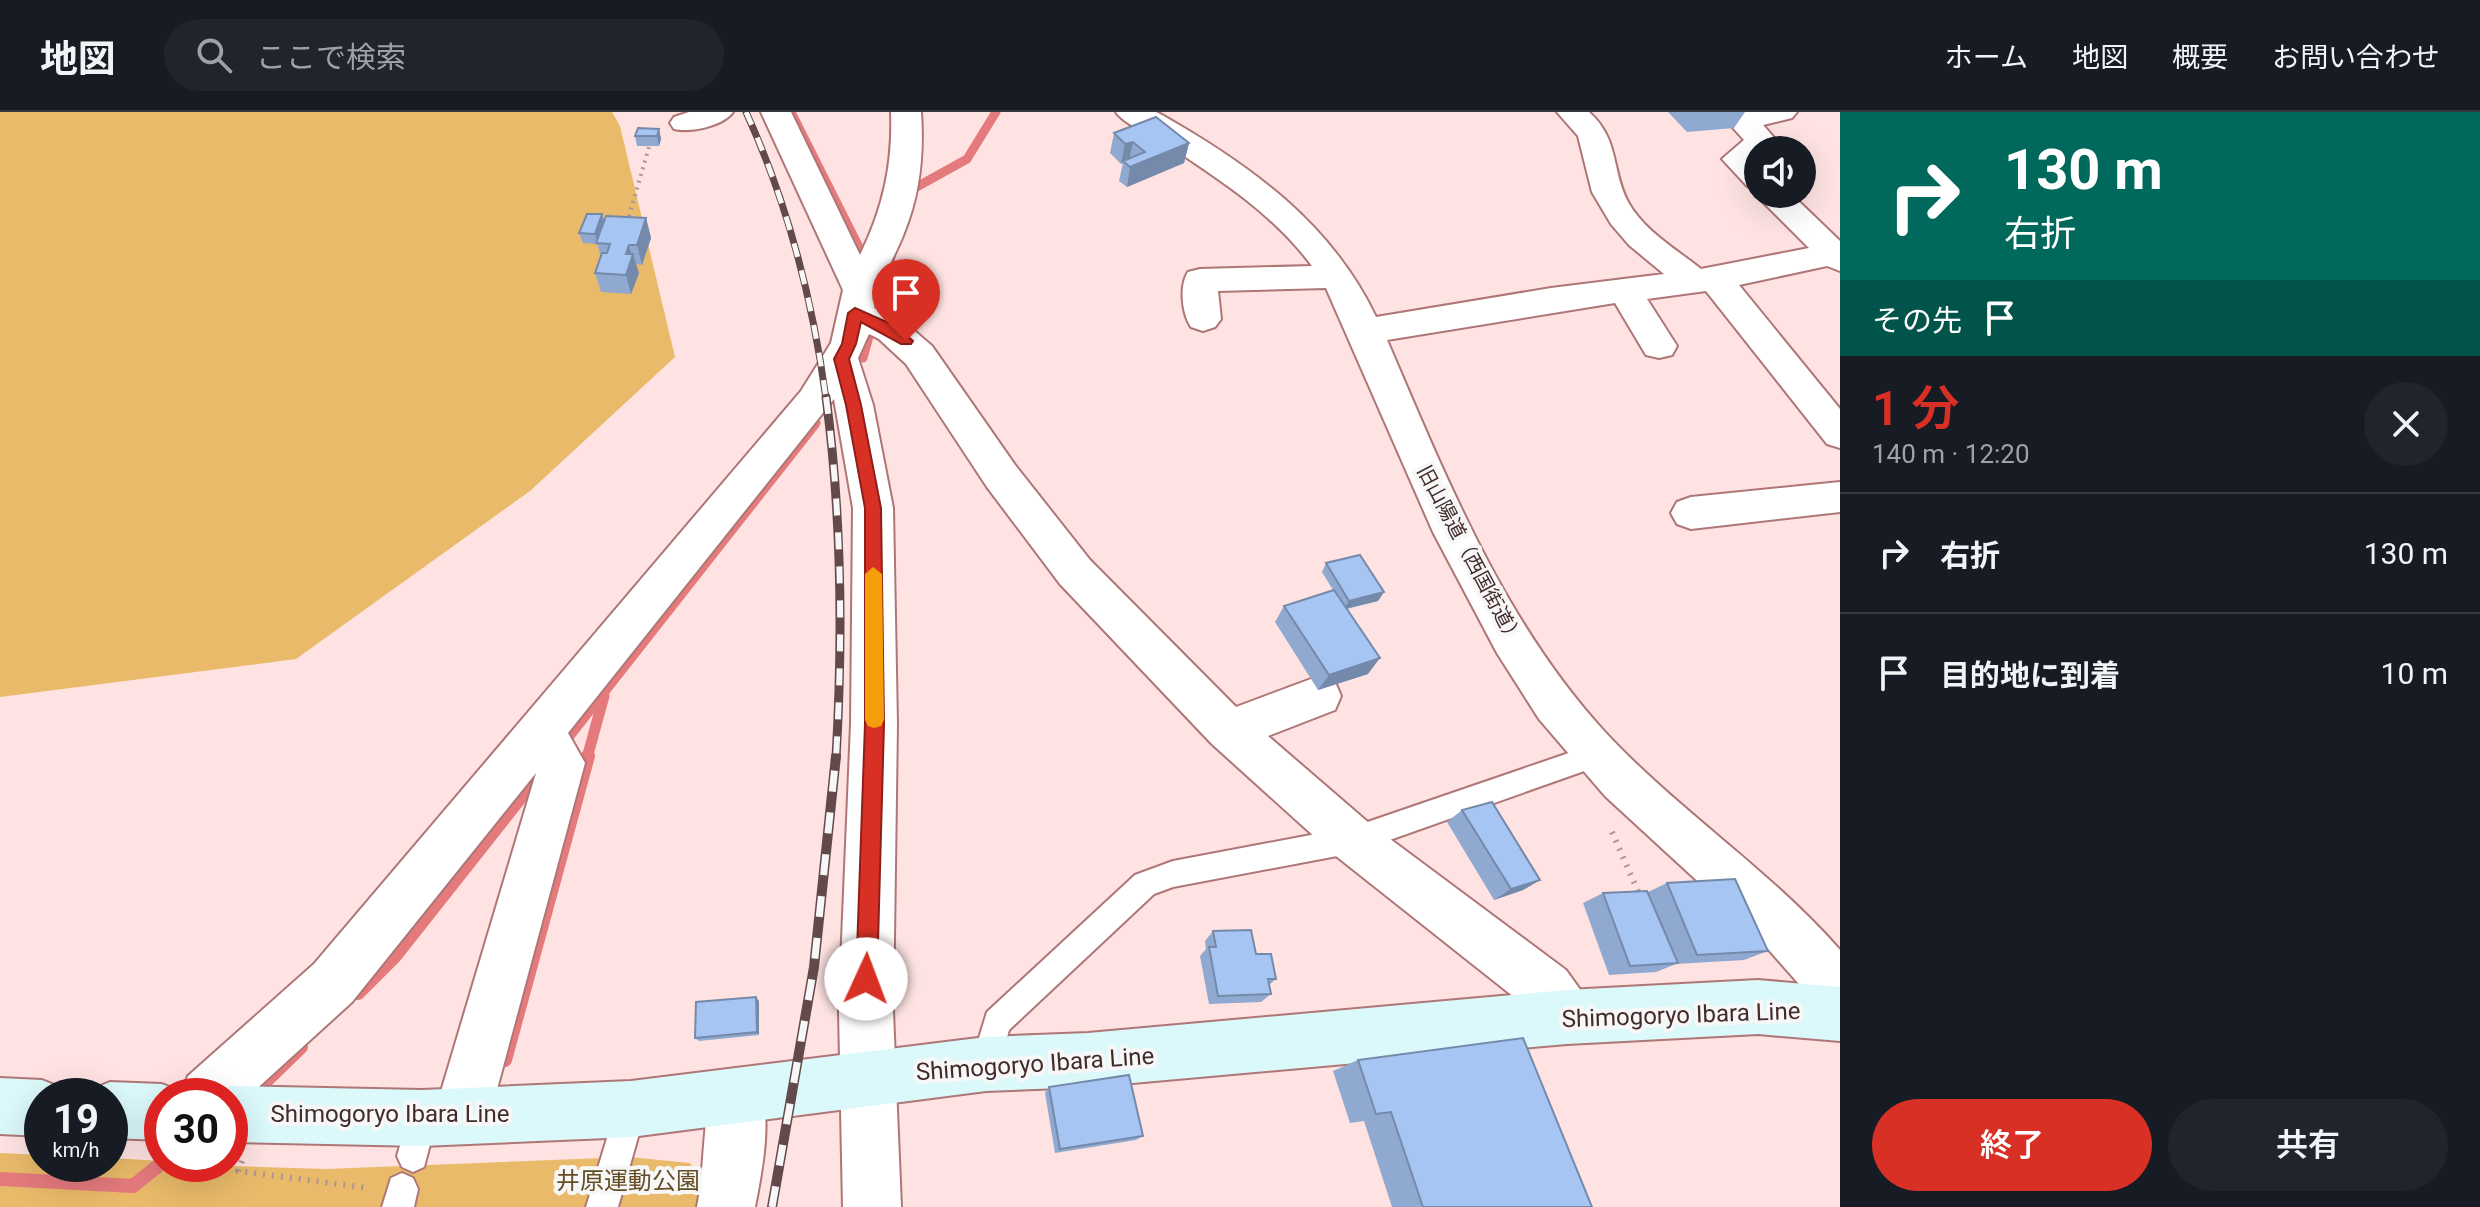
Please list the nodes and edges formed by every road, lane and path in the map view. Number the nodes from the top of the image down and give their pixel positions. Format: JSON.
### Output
{"nodes":[{"id":1,"x":718,"y":112,"type":"edge"},
{"id":2,"x":776,"y":112,"type":"edge"},
{"id":3,"x":906,"y":112,"type":"edge"},
{"id":4,"x":1572,"y":112,"type":"edge"},
{"id":5,"x":1782,"y":112,"type":"edge"},
{"id":6,"x":1137,"y":113,"type":"edge"},
{"id":7,"x":1738,"y":116,"type":"edge"},
{"id":8,"x":685,"y":123,"type":"dead end"},
{"id":9,"x":1757,"y":136,"type":"edge"},
{"id":10,"x":652,"y":138,"type":"edge"},
{"id":11,"x":1787,"y":208,"type":"edge"},
{"id":12,"x":626,"y":227,"type":"edge"},
{"id":13,"x":1837,"y":257,"type":"edge"},
{"id":14,"x":1337,"y":276,"type":"junction"},
{"id":15,"x":1704,"y":281,"type":"junction"},
{"id":16,"x":1625,"y":291,"type":"junction"},
{"id":17,"x":866,"y":312,"type":"junction"},
{"id":18,"x":1203,"y":319,"type":"dead end"},
{"id":19,"x":1368,"y":331,"type":"junction"},
{"id":20,"x":1659,"y":346,"type":"dead end"},
{"id":21,"x":841,"y":359,"type":"junction"},
{"id":22,"x":1840,"y":434,"type":"edge"},
{"id":23,"x":1840,"y":497,"type":"edge"},
{"id":24,"x":1691,"y":513,"type":"dead end"},
{"id":25,"x":1319,"y":696,"type":"dead end"},
{"id":26,"x":1228,"y":730,"type":"junction"},
{"id":27,"x":550,"y":747,"type":"junction"},
{"id":28,"x":1595,"y":756,"type":"junction"},
{"id":29,"x":1607,"y":822,"type":"dead end"},
{"id":30,"x":1353,"y":840,"type":"junction"},
{"id":31,"x":1645,"y":909,"type":"edge"},
{"id":32,"x":1840,"y":990,"type":"edge"},
{"id":33,"x":1840,"y":1014,"type":"edge"},
{"id":34,"x":1567,"y":1017,"type":"junction"},
{"id":35,"x":986,"y":1064,"type":"junction"},
{"id":36,"x":228,"y":1078,"type":"edge"},
{"id":37,"x":866,"y":1078,"type":"junction"},
{"id":38,"x":737,"y":1096,"type":"junction"},
{"id":39,"x":0,"y":1106,"type":"edge"},
{"id":40,"x":24,"y":1107,"type":"edge"},
{"id":41,"x":631,"y":1109,"type":"junction"},
{"id":42,"x":432,"y":1129,"type":"junction"},
{"id":43,"x":248,"y":1132,"type":"edge"},
{"id":44,"x":248,"y":1172,"type":"edge"},
{"id":45,"x":391,"y":1198,"type":"edge"},
{"id":46,"x":602,"y":1207,"type":"edge"},
{"id":47,"x":726,"y":1207,"type":"edge"},
{"id":48,"x":872,"y":1207,"type":"edge"}],
"edges":[{"from":1,"to":8,"type":"street"},
{"from":2,"to":17,"type":"street"},
{"from":3,"to":17,"type":"street"},
{"from":4,"to":15,"type":"street"},
{"from":5,"to":7,"type":"street"},
{"from":6,"to":14,"type":"street","name":"旧山陽道（西国街道）"},
{"from":7,"to":9,"type":"street"},
{"from":10,"to":12,"type":"path"},
{"from":11,"to":13,"type":"street"},
{"from":13,"to":15,"type":"street"},
{"from":14,"to":18,"type":"street"},
{"from":14,"to":19,"type":"street","name":"旧山陽道（西国街道）"},
{"from":15,"to":16,"type":"street"},
{"from":15,"to":22,"type":"street"},
{"from":16,"to":19,"type":"street"},
{"from":16,"to":20,"type":"street"},
{"from":17,"to":21,"type":"street"},
{"from":17,"to":26,"type":"street"},
{"from":19,"to":28,"type":"street","name":"旧山陽道（西国街道）"},
{"from":21,"to":27,"type":"street"},
{"from":21,"to":37,"type":"street"},
{"from":23,"to":24,"type":"street"},
{"from":25,"to":26,"type":"street"},
{"from":26,"to":30,"type":"street"},
{"from":27,"to":36,"type":"street"},
{"from":27,"to":42,"type":"street"},
{"from":28,"to":30,"type":"lane"},
{"from":28,"to":32,"type":"street","name":"旧山陽道（西国街道）"},
{"from":29,"to":31,"type":"path"},
{"from":30,"to":34,"type":"street"},
{"from":30,"to":35,"type":"lane"},
{"from":33,"to":34,"type":"main road","name":"Shimogoryo Ibara Line"},
{"from":34,"to":35,"type":"main road","name":"Shimogoryo Ibara Line"},
{"from":35,"to":37,"type":"main road","name":"Shimogoryo Ibara Line"},
{"from":37,"to":38,"type":"main road","name":"Shimogoryo Ibara Line"},
{"from":37,"to":48,"type":"street"},
{"from":38,"to":41,"type":"main road","name":"Shimogoryo Ibara Line"},
{"from":38,"to":47,"type":"street"},
{"from":39,"to":40,"type":"main road"},
{"from":41,"to":42,"type":"main road","name":"Shimogoryo Ibara Line"},
{"from":41,"to":46,"type":"lane"},
{"from":42,"to":43,"type":"main road","name":"Shimogoryo Ibara Line"},
{"from":44,"to":45,"type":"path"}]}
